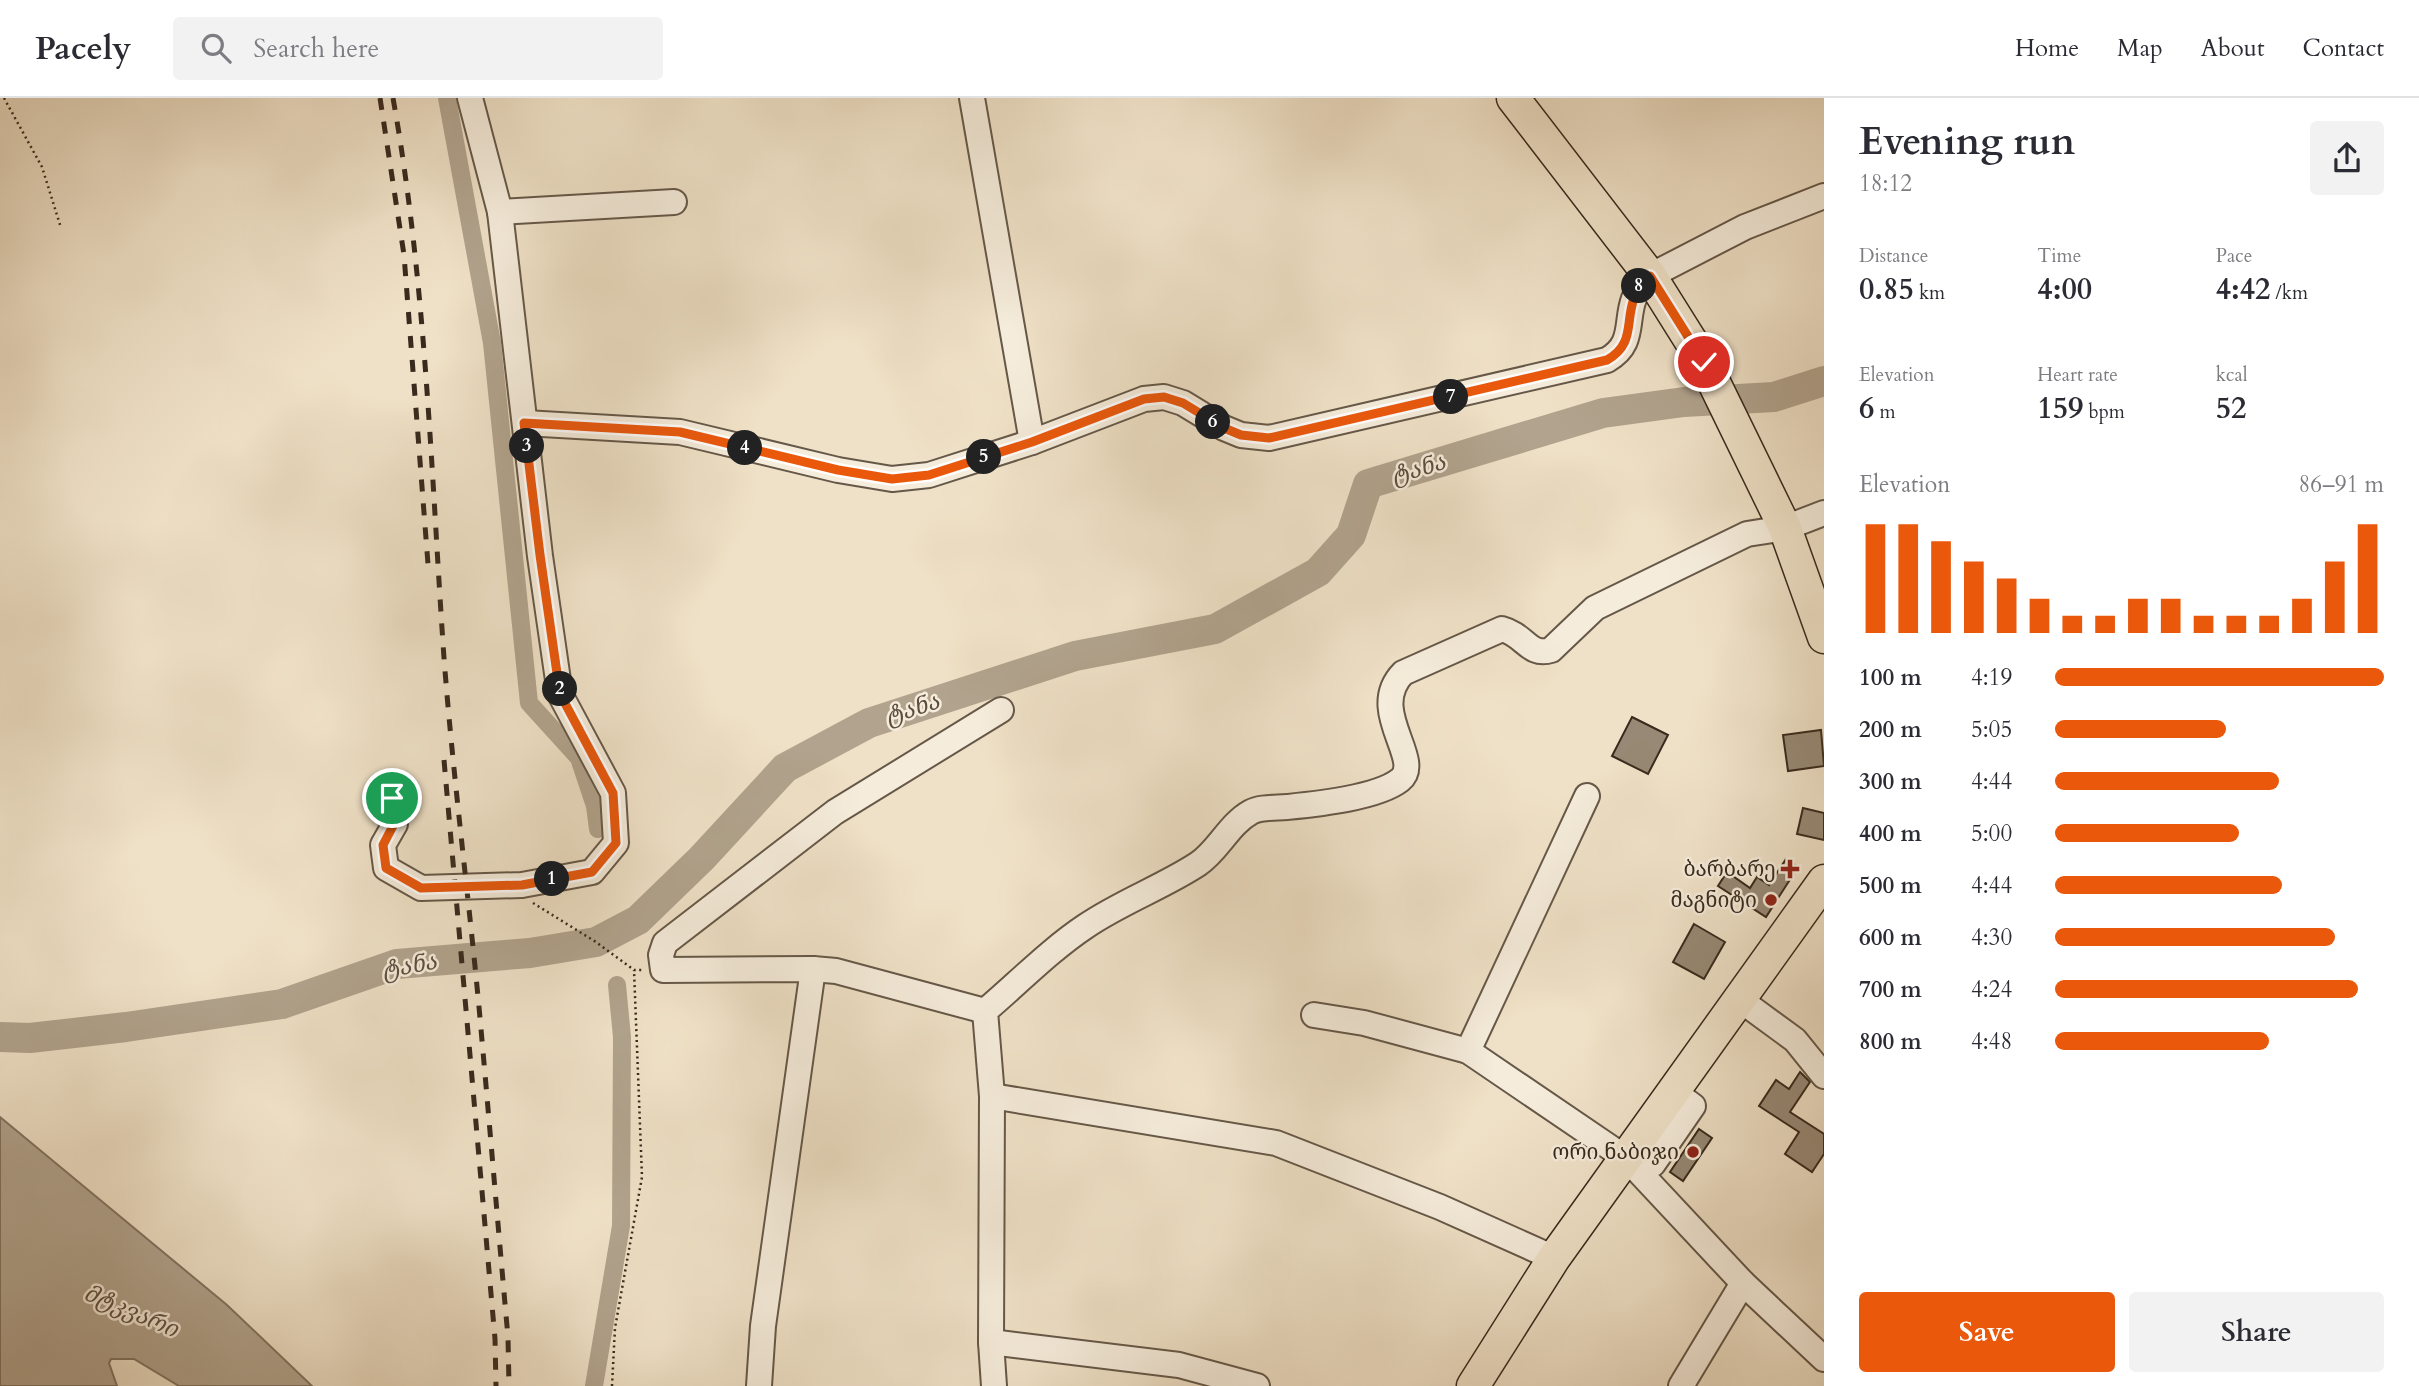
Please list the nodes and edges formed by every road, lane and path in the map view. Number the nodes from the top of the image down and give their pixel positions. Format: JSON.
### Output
{"nodes":[{"id":1,"x":4,"y":98,"type":"edge"},
{"id":2,"x":470,"y":98,"type":"edge"},
{"id":3,"x":972,"y":98,"type":"edge"},
{"id":4,"x":1513,"y":98,"type":"edge"},
{"id":5,"x":1824,"y":196,"type":"edge"},
{"id":6,"x":674,"y":202,"type":"dead end"},
{"id":7,"x":500,"y":212,"type":"junction"},
{"id":8,"x":61,"y":228,"type":"dead end"},
{"id":9,"x":1650,"y":276,"type":"junction"},
{"id":10,"x":524,"y":423,"type":"junction"},
{"id":11,"x":1032,"y":442,"type":"junction"},
{"id":12,"x":1824,"y":513,"type":"edge"},
{"id":13,"x":1785,"y":528,"type":"junction"},
{"id":14,"x":1824,"y":637,"type":"edge"},
{"id":15,"x":1001,"y":710,"type":"dead end"},
{"id":16,"x":1587,"y":796,"type":"dead end"},
{"id":17,"x":392,"y":798,"type":"dead end"},
{"id":18,"x":1824,"y":881,"type":"edge"},
{"id":19,"x":522,"y":885,"type":"junction"},
{"id":20,"x":813,"y":969,"type":"junction"},
{"id":21,"x":634,"y":970,"type":"junction"},
{"id":22,"x":663,"y":970,"type":"junction"},
{"id":23,"x":1739,"y":999,"type":"junction"},
{"id":24,"x":985,"y":1011,"type":"junction"},
{"id":25,"x":1314,"y":1015,"type":"dead end"},
{"id":26,"x":1468,"y":1051,"type":"junction"},
{"id":27,"x":1824,"y":1076,"type":"edge"},
{"id":28,"x":992,"y":1096,"type":"junction"},
{"id":29,"x":1630,"y":1154,"type":"junction"},
{"id":30,"x":1554,"y":1258,"type":"junction"},
{"id":31,"x":1743,"y":1283,"type":"junction"},
{"id":32,"x":991,"y":1342,"type":"junction"},
{"id":33,"x":1824,"y":1359,"type":"edge"},
{"id":34,"x":612,"y":1386,"type":"edge"},
{"id":35,"x":760,"y":1386,"type":"edge"},
{"id":36,"x":994,"y":1386,"type":"edge"},
{"id":37,"x":1257,"y":1386,"type":"edge"},
{"id":38,"x":1473,"y":1386,"type":"edge"},
{"id":39,"x":1681,"y":1386,"type":"edge"}],
"edges":[{"from":1,"to":8,"type":"path"},
{"from":2,"to":7,"type":"street"},
{"from":3,"to":11,"type":"street"},
{"from":4,"to":9,"type":"main road"},
{"from":5,"to":9,"type":"street"},
{"from":6,"to":7,"type":"street"},
{"from":7,"to":10,"type":"street"},
{"from":9,"to":11,"type":"street"},
{"from":9,"to":13,"type":"main road"},
{"from":10,"to":11,"type":"street"},
{"from":10,"to":19,"type":"street"},
{"from":12,"to":13,"type":"street"},
{"from":13,"to":14,"type":"main road"},
{"from":13,"to":24,"type":"street"},
{"from":15,"to":22,"type":"street"},
{"from":16,"to":26,"type":"street"},
{"from":17,"to":19,"type":"street"},
{"from":18,"to":23,"type":"main road"},
{"from":19,"to":21,"type":"path"},
{"from":20,"to":22,"type":"street"},
{"from":20,"to":24,"type":"street"},
{"from":20,"to":35,"type":"street"},
{"from":21,"to":22,"type":"path"},
{"from":21,"to":34,"type":"path"},
{"from":23,"to":27,"type":"street"},
{"from":23,"to":29,"type":"main road"},
{"from":24,"to":28,"type":"street"},
{"from":25,"to":26,"type":"street"},
{"from":26,"to":29,"type":"street"},
{"from":28,"to":30,"type":"street"},
{"from":28,"to":32,"type":"street"},
{"from":29,"to":30,"type":"main road"},
{"from":29,"to":31,"type":"street"},
{"from":30,"to":38,"type":"main road"},
{"from":31,"to":33,"type":"street"},
{"from":31,"to":39,"type":"street"},
{"from":32,"to":36,"type":"street"},
{"from":32,"to":37,"type":"street"}]}
